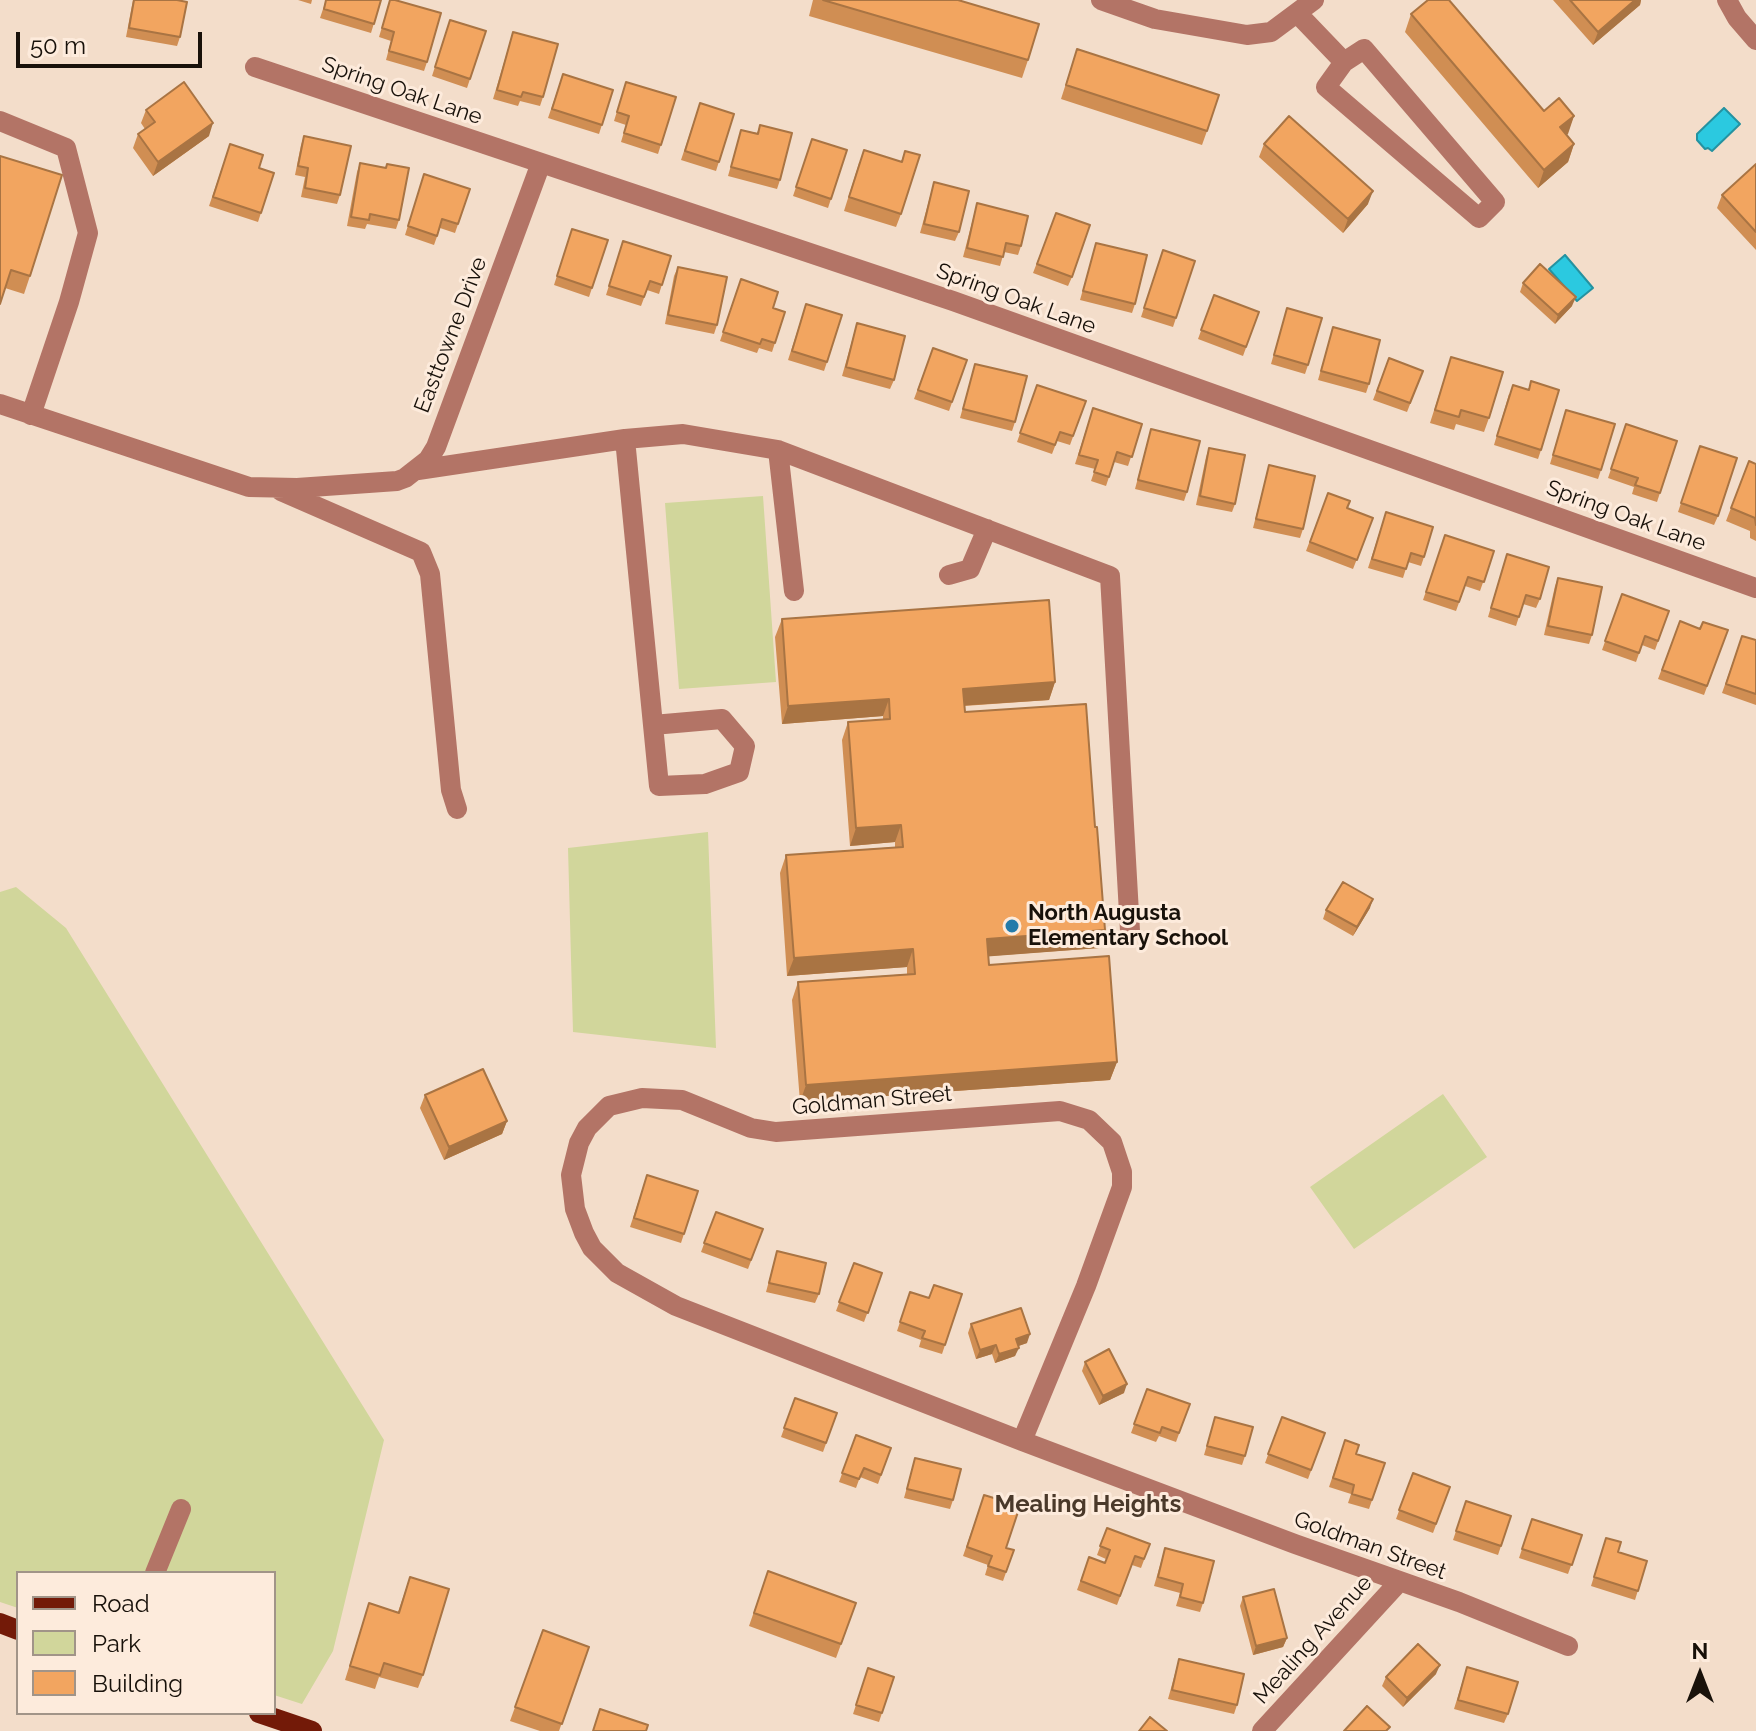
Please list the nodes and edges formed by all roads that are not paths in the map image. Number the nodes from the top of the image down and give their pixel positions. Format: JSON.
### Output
{"nodes":[{"id":1,"x":1101,"y":0,"type":"edge"},
{"id":2,"x":1314,"y":0,"type":"edge"},
{"id":3,"x":1727,"y":0,"type":"edge"},
{"id":4,"x":1297,"y":13,"type":"junction"},
{"id":5,"x":1756,"y":40,"type":"edge"},
{"id":6,"x":1344,"y":62,"type":"junction"},
{"id":7,"x":255,"y":67,"type":"dead end"},
{"id":8,"x":0,"y":121,"type":"edge"},
{"id":9,"x":541,"y":163,"type":"junction"},
{"id":10,"x":0,"y":404,"type":"edge"},
{"id":11,"x":31,"y":415,"type":"junction"},
{"id":12,"x":625,"y":439,"type":"junction"},
{"id":13,"x":778,"y":450,"type":"junction"},
{"id":14,"x":418,"y":470,"type":"junction"},
{"id":15,"x":274,"y":487,"type":"junction"},
{"id":16,"x":987,"y":529,"type":"junction"},
{"id":17,"x":949,"y":575,"type":"dead end"},
{"id":18,"x":1756,"y":588,"type":"edge"},
{"id":19,"x":794,"y":591,"type":"dead end"},
{"id":20,"x":653,"y":725,"type":"junction"},
{"id":21,"x":457,"y":809,"type":"dead end"},
{"id":22,"x":1130,"y":931,"type":"dead end"},
{"id":23,"x":1022,"y":1441,"type":"junction"},
{"id":24,"x":181,"y":1509,"type":"dead end"},
{"id":25,"x":156,"y":1571,"type":"edge"},
{"id":26,"x":1399,"y":1582,"type":"junction"},
{"id":27,"x":1568,"y":1646,"type":"dead end"},
{"id":28,"x":260,"y":1720,"type":"edge"},
{"id":29,"x":312,"y":1731,"type":"edge"},
{"id":30,"x":1262,"y":1731,"type":"edge"}],
"edges":[{"from":1,"to":4,"type":"street"},
{"from":2,"to":4,"type":"street"},
{"from":3,"to":5,"type":"street"},
{"from":4,"to":6,"type":"street"},
{"from":6,"to":6,"type":"street"},
{"from":7,"to":9,"type":"street","name":"Spring Oak Lane"},
{"from":8,"to":11,"type":"street"},
{"from":9,"to":14,"type":"street","name":"Easttowne Drive"},
{"from":9,"to":18,"type":"street","name":"Spring Oak Lane"},
{"from":10,"to":11,"type":"street"},
{"from":11,"to":15,"type":"street"},
{"from":12,"to":13,"type":"street"},
{"from":12,"to":14,"type":"street"},
{"from":12,"to":20,"type":"street"},
{"from":13,"to":16,"type":"street"},
{"from":13,"to":19,"type":"street"},
{"from":14,"to":15,"type":"street"},
{"from":15,"to":21,"type":"street"},
{"from":16,"to":17,"type":"street"},
{"from":16,"to":22,"type":"street"},
{"from":20,"to":20,"type":"street"},
{"from":23,"to":23,"type":"street","name":"Goldman Street"},
{"from":23,"to":26,"type":"street","name":"Goldman Street"},
{"from":24,"to":25,"type":"street"},
{"from":26,"to":27,"type":"street","name":"Goldman Street"},
{"from":26,"to":30,"type":"street","name":"Mealing Avenue"},
{"from":28,"to":29,"type":"main road"}]}
